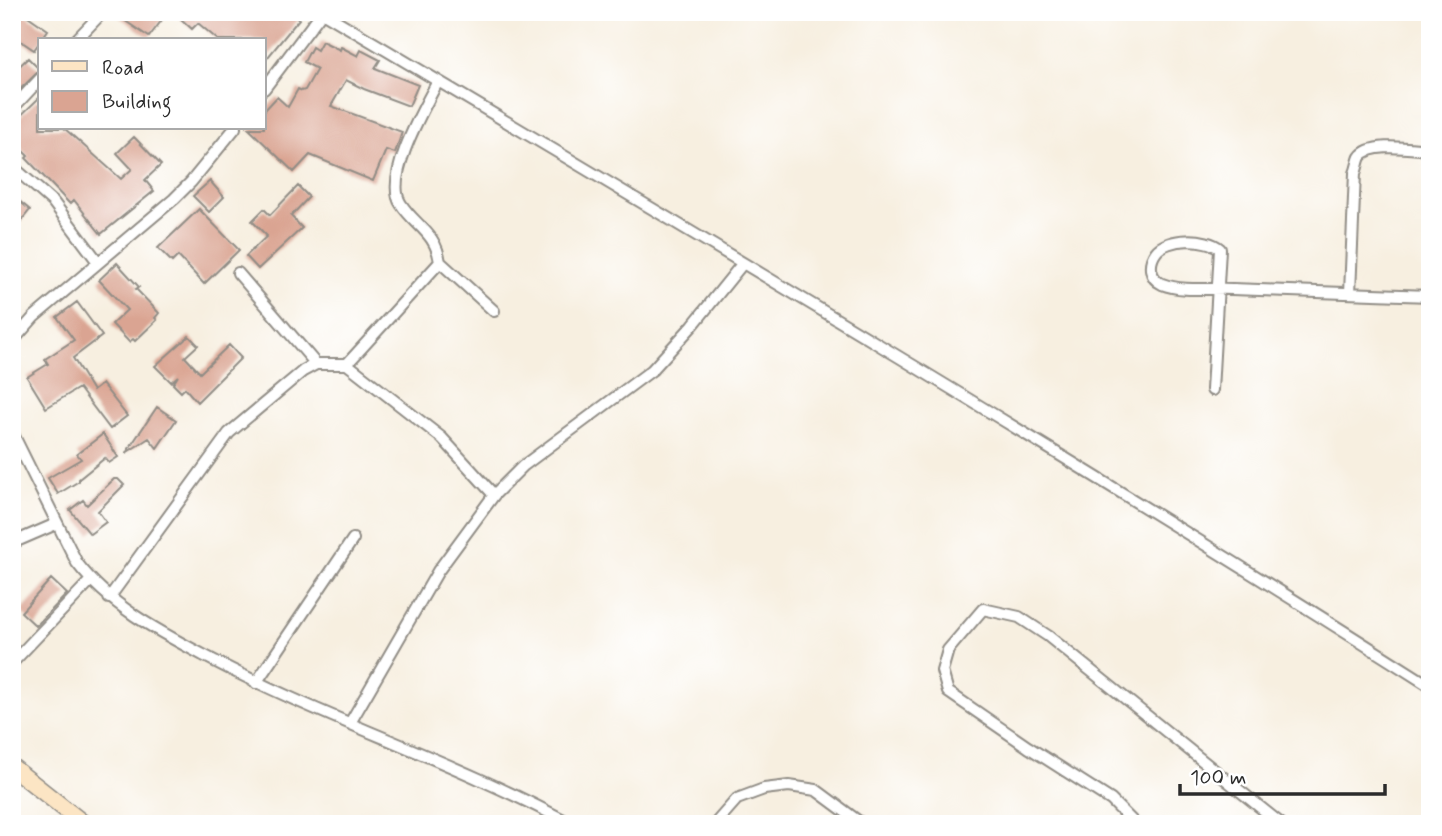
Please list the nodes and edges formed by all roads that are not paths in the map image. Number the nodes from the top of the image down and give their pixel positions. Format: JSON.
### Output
{"nodes":[{"id":1,"x":98,"y":16,"type":"dead end"},
{"id":2,"x":78,"y":38,"type":"edge"},
{"id":3,"x":38,"y":81,"type":"edge"},
{"id":4,"x":438,"y":81,"type":"junction"},
{"id":5,"x":266,"y":86,"type":"edge"},
{"id":6,"x":12,"y":109,"type":"edge"},
{"id":7,"x":233,"y":130,"type":"edge"},
{"id":8,"x":1430,"y":150,"type":"edge"},
{"id":9,"x":12,"y":166,"type":"edge"},
{"id":10,"x":98,"y":262,"type":"junction"},
{"id":11,"x":440,"y":262,"type":"junction"},
{"id":12,"x":743,"y":263,"type":"junction"},
{"id":13,"x":238,"y":273,"type":"dead end"},
{"id":14,"x":1219,"y":288,"type":"junction"},
{"id":15,"x":1350,"y":293,"type":"junction"},
{"id":16,"x":1430,"y":296,"type":"edge"},
{"id":17,"x":494,"y":312,"type":"dead end"},
{"id":18,"x":12,"y":342,"type":"edge"},
{"id":19,"x":347,"y":363,"type":"junction"},
{"id":20,"x":316,"y":364,"type":"junction"},
{"id":21,"x":1212,"y":390,"type":"dead end"},
{"id":22,"x":12,"y":432,"type":"edge"},
{"id":23,"x":494,"y":495,"type":"junction"},
{"id":24,"x":56,"y":524,"type":"junction"},
{"id":25,"x":353,"y":539,"type":"dead end"},
{"id":26,"x":12,"y":543,"type":"edge"},
{"id":27,"x":91,"y":580,"type":"junction"},
{"id":28,"x":109,"y":597,"type":"junction"},
{"id":29,"x":12,"y":663,"type":"edge"},
{"id":30,"x":256,"y":683,"type":"junction"},
{"id":31,"x":1430,"y":686,"type":"edge"},
{"id":32,"x":350,"y":723,"type":"junction"},
{"id":33,"x":12,"y":767,"type":"edge"},
{"id":34,"x":84,"y":824,"type":"edge"},
{"id":35,"x":571,"y":824,"type":"edge"},
{"id":36,"x":715,"y":824,"type":"edge"},
{"id":37,"x":862,"y":824,"type":"edge"},
{"id":38,"x":1135,"y":824,"type":"edge"},
{"id":39,"x":1281,"y":824,"type":"edge"}],
"edges":[{"from":1,"to":2,"type":"street"},
{"from":3,"to":6,"type":"street"},
{"from":4,"to":5,"type":"street"},
{"from":4,"to":11,"type":"street"},
{"from":4,"to":12,"type":"street"},
{"from":7,"to":10,"type":"street"},
{"from":8,"to":15,"type":"street"},
{"from":9,"to":10,"type":"street"},
{"from":10,"to":18,"type":"street"},
{"from":11,"to":17,"type":"street"},
{"from":11,"to":19,"type":"street"},
{"from":12,"to":23,"type":"street"},
{"from":12,"to":31,"type":"street"},
{"from":13,"to":20,"type":"street"},
{"from":14,"to":14,"type":"street"},
{"from":14,"to":15,"type":"street"},
{"from":14,"to":21,"type":"street"},
{"from":15,"to":16,"type":"street"},
{"from":19,"to":20,"type":"street"},
{"from":19,"to":23,"type":"street"},
{"from":20,"to":28,"type":"street"},
{"from":22,"to":24,"type":"street"},
{"from":23,"to":32,"type":"street"},
{"from":24,"to":26,"type":"street"},
{"from":24,"to":27,"type":"street"},
{"from":25,"to":30,"type":"street"},
{"from":27,"to":28,"type":"street"},
{"from":27,"to":29,"type":"street"},
{"from":28,"to":30,"type":"street"},
{"from":30,"to":32,"type":"street"},
{"from":32,"to":35,"type":"street"},
{"from":33,"to":34,"type":"main road"},
{"from":36,"to":37,"type":"street"},
{"from":38,"to":39,"type":"street"}]}
